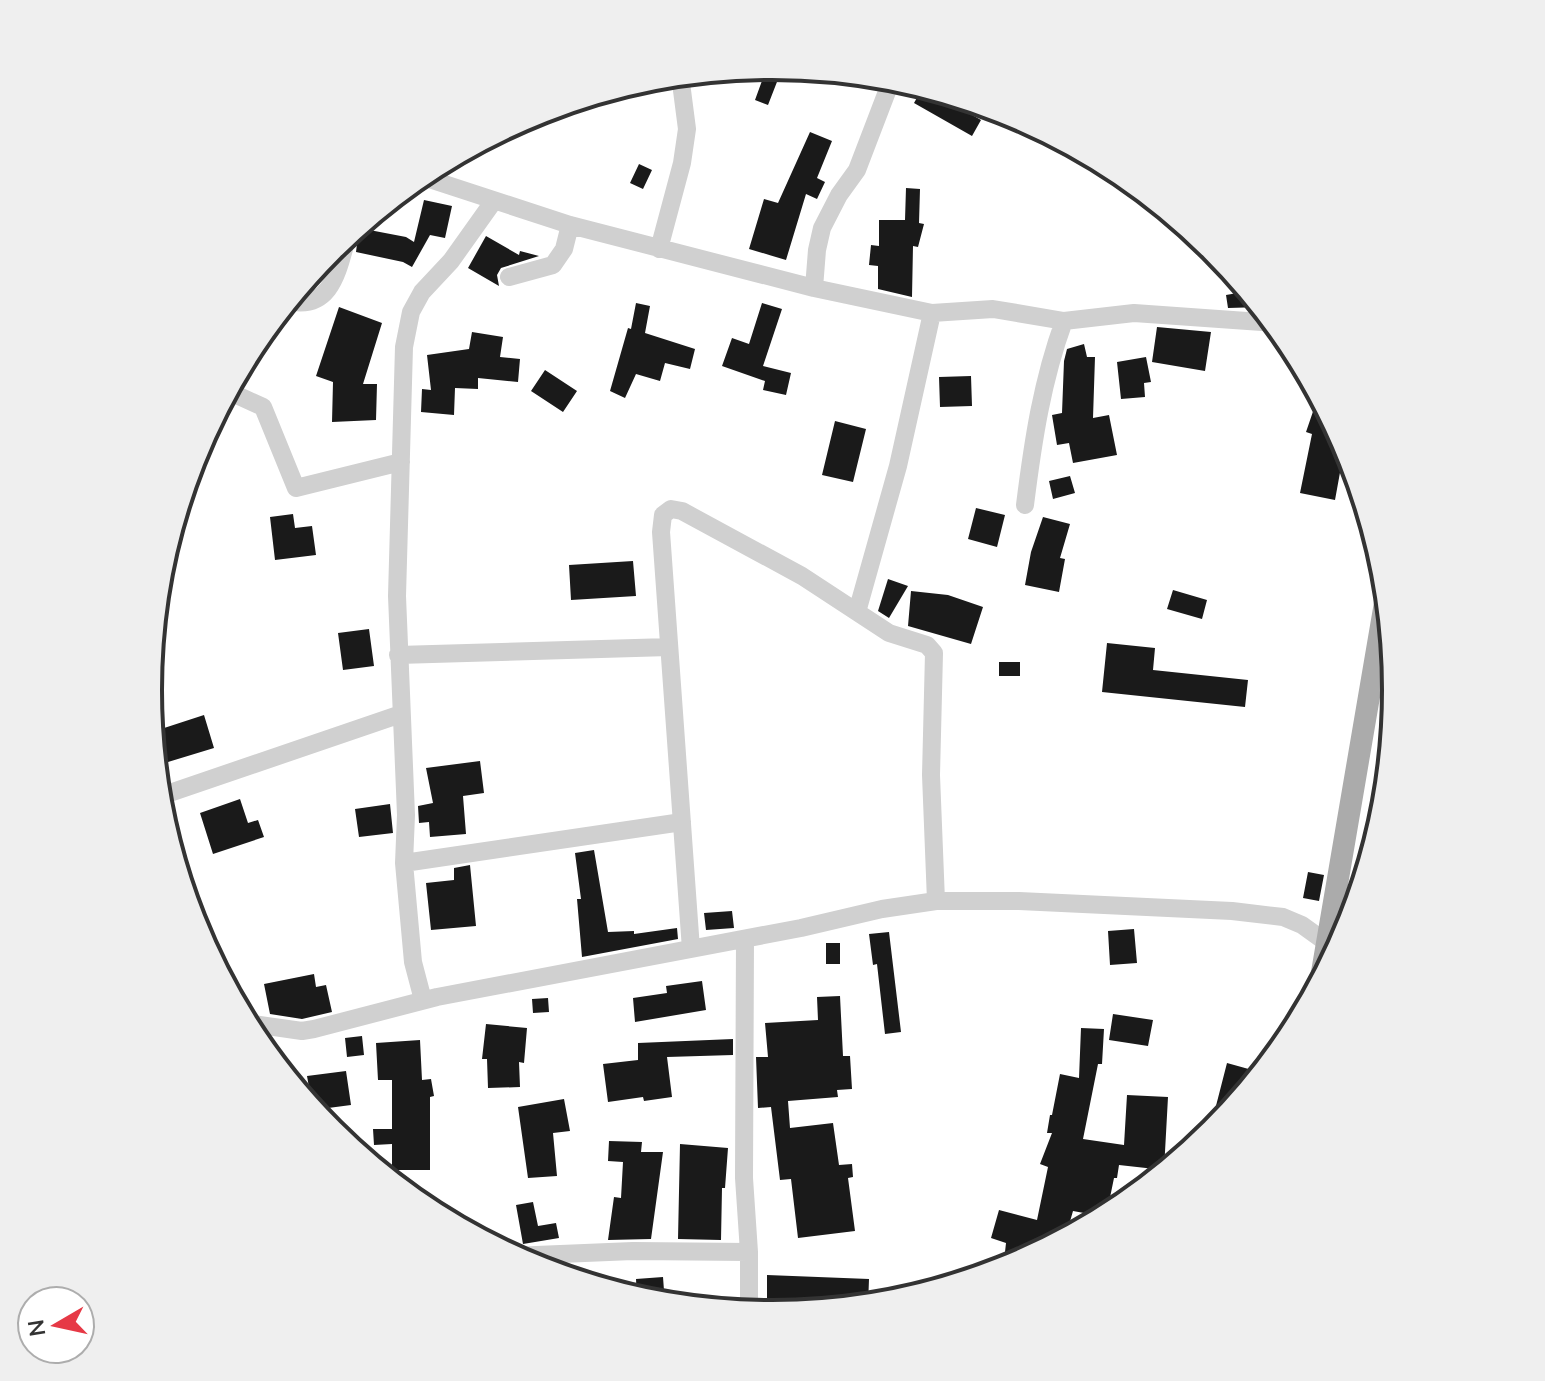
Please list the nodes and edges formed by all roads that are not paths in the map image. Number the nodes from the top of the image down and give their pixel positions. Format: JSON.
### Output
{"nodes":[{"id":1,"x":682,"y":87,"type":"edge"},
{"id":2,"x":887,"y":91,"type":"edge"},
{"id":3,"x":435,"y":181,"type":"edge"},
{"id":4,"x":493,"y":202,"type":"junction"},
{"id":5,"x":570,"y":225,"type":"junction"},
{"id":6,"x":659,"y":249,"type":"junction"},
{"id":7,"x":340,"y":260,"type":"edge"},
{"id":8,"x":509,"y":277,"type":"dead end"},
{"id":9,"x":814,"y":288,"type":"junction"},
{"id":10,"x":301,"y":304,"type":"edge"},
{"id":11,"x":932,"y":313,"type":"junction"},
{"id":12,"x":1064,"y":321,"type":"junction"},
{"id":13,"x":1259,"y":322,"type":"edge"},
{"id":14,"x":238,"y":396,"type":"edge"},
{"id":15,"x":401,"y":462,"type":"junction"},
{"id":16,"x":1025,"y":505,"type":"dead end"},
{"id":17,"x":857,"y":612,"type":"junction"},
{"id":18,"x":1380,"y":632,"type":"edge"},
{"id":19,"x":669,"y":647,"type":"junction"},
{"id":20,"x":398,"y":655,"type":"junction"},
{"id":21,"x":401,"y":714,"type":"junction"},
{"id":22,"x":171,"y":793,"type":"edge"},
{"id":23,"x":682,"y":822,"type":"junction"},
{"id":24,"x":404,"y":863,"type":"junction"},
{"id":25,"x":936,"y":901,"type":"junction"},
{"id":26,"x":745,"y":939,"type":"junction"},
{"id":27,"x":1327,"y":943,"type":"junction"},
{"id":28,"x":1326,"y":947,"type":"edge"},
{"id":29,"x":691,"y":949,"type":"junction"},
{"id":30,"x":423,"y":1000,"type":"junction"},
{"id":31,"x":262,"y":1025,"type":"edge"},
{"id":32,"x":749,"y":1252,"type":"junction"},
{"id":33,"x":539,"y":1255,"type":"edge"},
{"id":34,"x":749,"y":1300,"type":"edge"}],
"edges":[{"from":1,"to":6,"type":"street"},
{"from":2,"to":9,"type":"street"},
{"from":3,"to":4,"type":"street"},
{"from":4,"to":5,"type":"street"},
{"from":4,"to":15,"type":"street"},
{"from":5,"to":6,"type":"street"},
{"from":5,"to":8,"type":"street"},
{"from":6,"to":9,"type":"street"},
{"from":7,"to":10,"type":"street"},
{"from":9,"to":11,"type":"street"},
{"from":11,"to":12,"type":"street"},
{"from":11,"to":17,"type":"street"},
{"from":12,"to":13,"type":"street"},
{"from":12,"to":16,"type":"street"},
{"from":14,"to":15,"type":"street"},
{"from":15,"to":20,"type":"street"},
{"from":17,"to":19,"type":"street"},
{"from":17,"to":25,"type":"street"},
{"from":18,"to":27,"type":"main road"},
{"from":19,"to":20,"type":"street"},
{"from":19,"to":23,"type":"street"},
{"from":20,"to":21,"type":"street"},
{"from":21,"to":22,"type":"street"},
{"from":21,"to":24,"type":"street"},
{"from":23,"to":24,"type":"street"},
{"from":23,"to":29,"type":"street"},
{"from":24,"to":30,"type":"street"},
{"from":25,"to":26,"type":"street"},
{"from":25,"to":27,"type":"street"},
{"from":26,"to":29,"type":"street"},
{"from":26,"to":32,"type":"street"},
{"from":27,"to":28,"type":"main road"},
{"from":29,"to":30,"type":"street"},
{"from":30,"to":31,"type":"street"},
{"from":32,"to":33,"type":"street"},
{"from":32,"to":34,"type":"street"}]}
